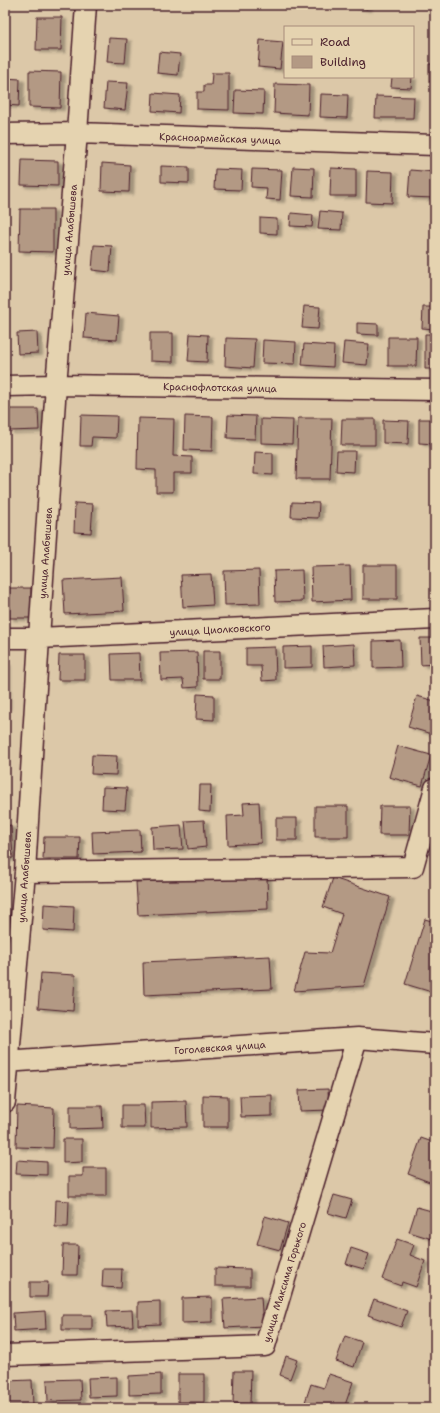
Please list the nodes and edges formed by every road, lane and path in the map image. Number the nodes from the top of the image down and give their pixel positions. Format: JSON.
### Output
{"nodes":[{"id":1,"x":86,"y":5,"type":"edge"},
{"id":2,"x":77,"y":133,"type":"junction"},
{"id":3,"x":5,"y":134,"type":"edge"},
{"id":4,"x":435,"y":146,"type":"edge"},
{"id":5,"x":56,"y":385,"type":"junction"},
{"id":6,"x":5,"y":386,"type":"edge"},
{"id":7,"x":435,"y":390,"type":"edge"},
{"id":8,"x":435,"y":619,"type":"edge"},
{"id":9,"x":5,"y":638,"type":"edge"},
{"id":10,"x":39,"y":638,"type":"junction"},
{"id":11,"x":435,"y":788,"type":"edge"},
{"id":12,"x":26,"y":872,"type":"junction"},
{"id":13,"x":357,"y":1038,"type":"junction"},
{"id":14,"x":435,"y":1044,"type":"edge"},
{"id":15,"x":7,"y":1062,"type":"edge"},
{"id":16,"x":5,"y":1102,"type":"edge"},
{"id":17,"x":5,"y":1355,"type":"edge"}],
"edges":[{"from":1,"to":2,"type":"street","name":"улица Алабышева"},
{"from":2,"to":3,"type":"street","name":"Красноармейская улица"},
{"from":2,"to":4,"type":"street","name":"Красноармейская улица"},
{"from":2,"to":5,"type":"street","name":"улица Алабышева"},
{"from":5,"to":6,"type":"street","name":"Краснофлотская улица"},
{"from":5,"to":7,"type":"street","name":"Краснофлотская улица"},
{"from":5,"to":10,"type":"street","name":"улица Алабышева"},
{"from":8,"to":10,"type":"street","name":"улица Циолковского"},
{"from":9,"to":10,"type":"street","name":"улица Циолковского"},
{"from":10,"to":12,"type":"street","name":"улица Алабышева"},
{"from":11,"to":12,"type":"street"},
{"from":12,"to":15,"type":"street","name":"улица Алабышева"},
{"from":13,"to":14,"type":"street","name":"Гоголевская улица"},
{"from":13,"to":15,"type":"street","name":"Гоголевская улица"},
{"from":13,"to":17,"type":"street","name":"улица Максима Горького"},
{"from":15,"to":16,"type":"street","name":"улица Алабышева"}]}
